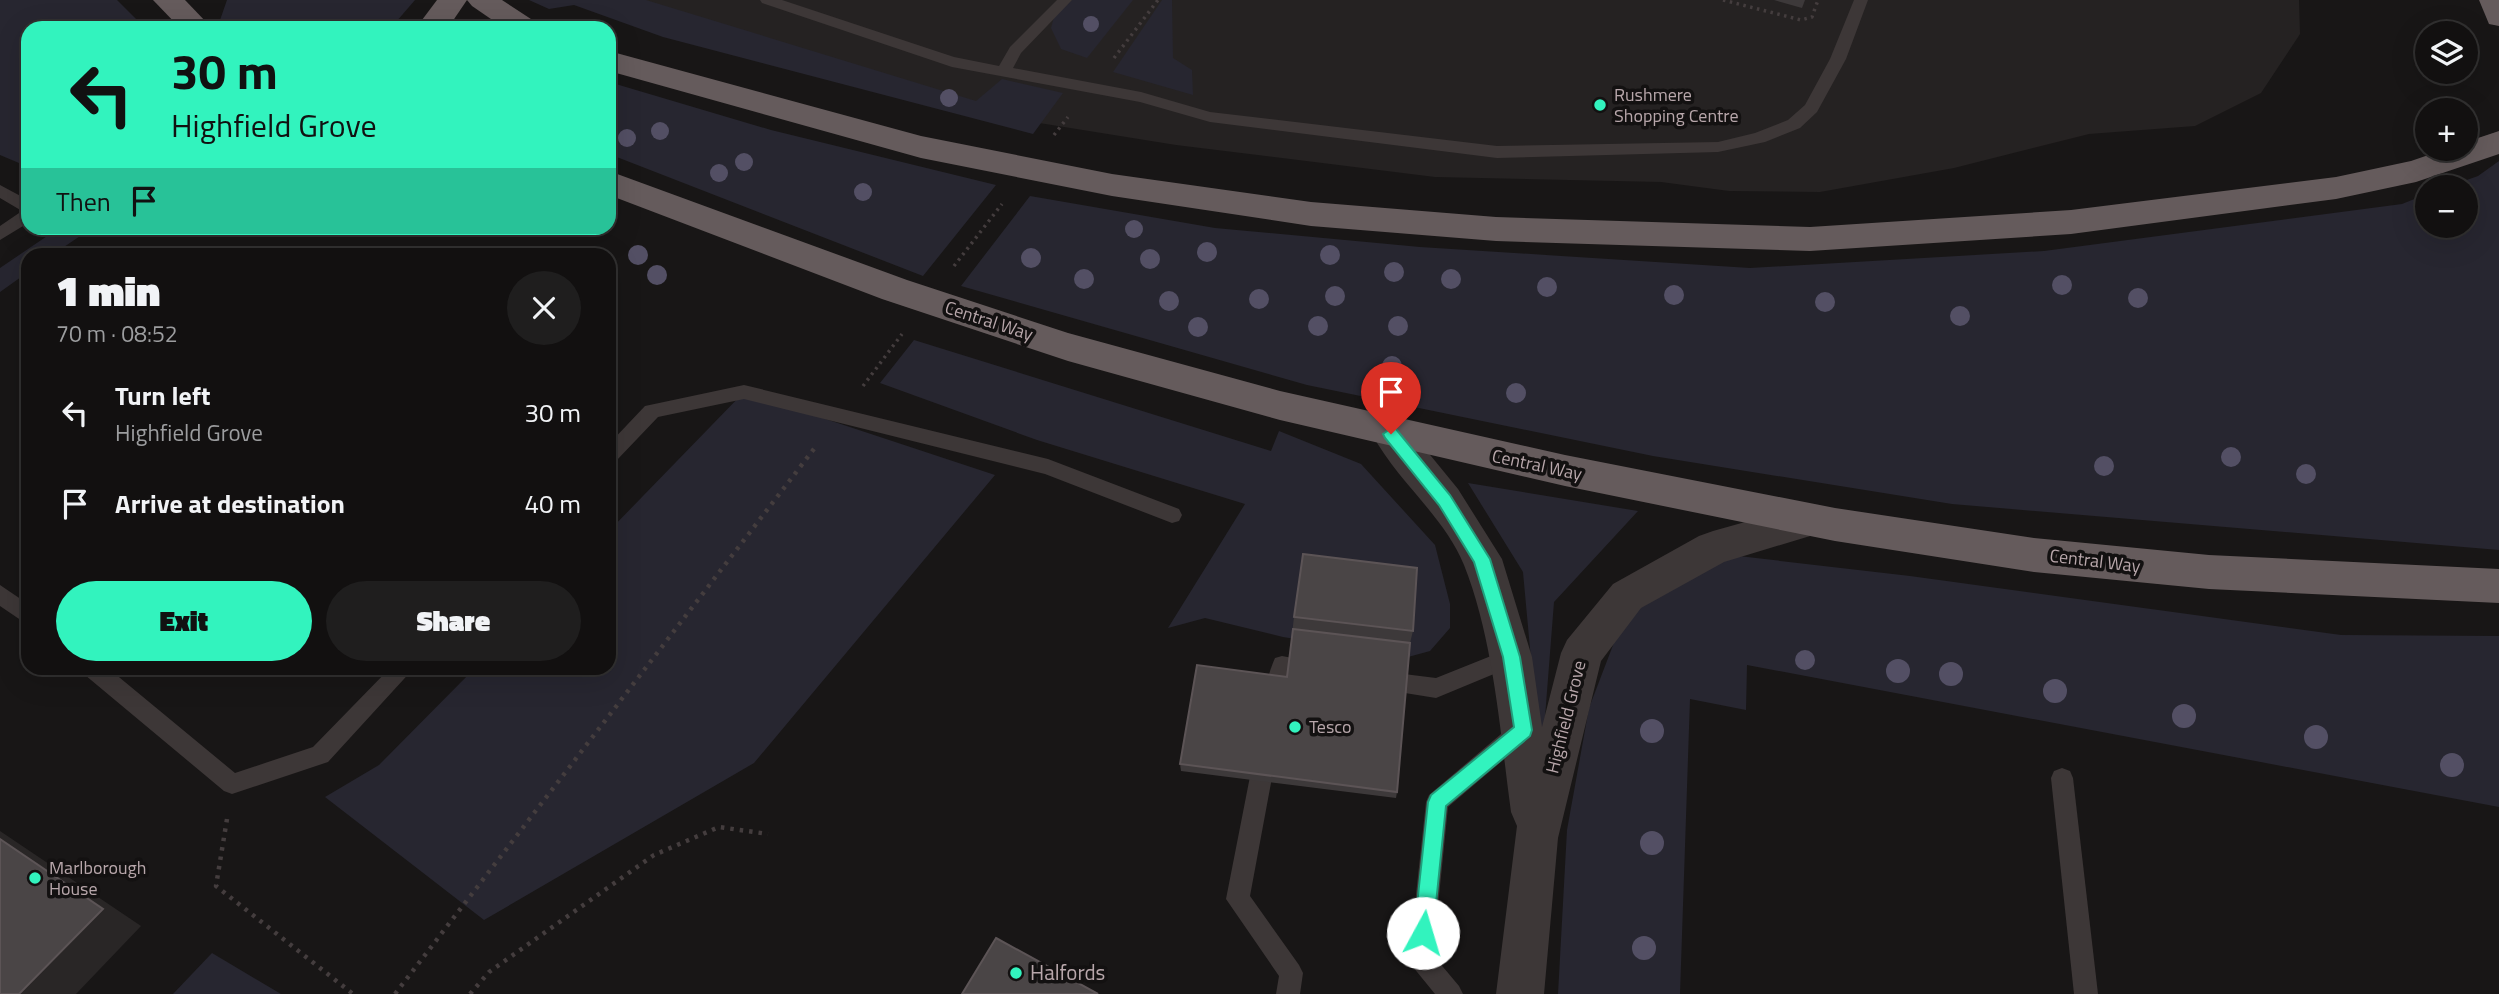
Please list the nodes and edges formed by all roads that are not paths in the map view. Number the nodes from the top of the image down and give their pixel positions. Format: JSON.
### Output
{"nodes":[{"id":1,"x":168,"y":0,"type":"edge"},
{"id":2,"x":452,"y":0,"type":"edge"},
{"id":3,"x":482,"y":0,"type":"edge"},
{"id":4,"x":767,"y":0,"type":"edge"},
{"id":5,"x":1065,"y":0,"type":"edge"},
{"id":6,"x":1861,"y":0,"type":"edge"},
{"id":7,"x":2494,"y":0,"type":"edge"},
{"id":8,"x":198,"y":17,"type":"edge"},
{"id":9,"x":2499,"y":17,"type":"edge"},
{"id":10,"x":439,"y":21,"type":"edge"},
{"id":11,"x":514,"y":21,"type":"edge"},
{"id":12,"x":616,"y":63,"type":"edge"},
{"id":13,"x":1004,"y":69,"type":"junction"},
{"id":14,"x":2499,"y":142,"type":"edge"},
{"id":15,"x":616,"y":184,"type":"edge"},
{"id":16,"x":0,"y":191,"type":"edge"},
{"id":17,"x":21,"y":203,"type":"edge"},
{"id":18,"x":21,"y":220,"type":"edge"},
{"id":19,"x":0,"y":234,"type":"edge"},
{"id":20,"x":1391,"y":434,"type":"junction"},
{"id":21,"x":616,"y":449,"type":"edge"},
{"id":22,"x":1172,"y":515,"type":"dead end"},
{"id":23,"x":1806,"y":521,"type":"junction"},
{"id":24,"x":2499,"y":586,"type":"edge"},
{"id":25,"x":0,"y":594,"type":"edge"},
{"id":26,"x":21,"y":611,"type":"edge"},
{"id":27,"x":1511,"y":657,"type":"junction"},
{"id":28,"x":1334,"y":673,"type":"edge"},
{"id":29,"x":100,"y":675,"type":"edge"},
{"id":30,"x":397,"y":675,"type":"edge"},
{"id":31,"x":1359,"y":677,"type":"edge"},
{"id":32,"x":1523,"y":730,"type":"junction"},
{"id":33,"x":2062,"y":778,"type":"dead end"},
{"id":34,"x":1536,"y":838,"type":"junction"},
{"id":35,"x":1288,"y":994,"type":"edge"},
{"id":36,"x":1451,"y":994,"type":"edge"},
{"id":37,"x":1520,"y":994,"type":"edge"},
{"id":38,"x":2086,"y":994,"type":"edge"}],
"edges":[{"from":1,"to":8,"type":"highway"},
{"from":2,"to":10,"type":"highway"},
{"from":3,"to":11,"type":"highway"},
{"from":4,"to":13,"type":"lane"},
{"from":5,"to":13,"type":"lane"},
{"from":6,"to":13,"type":"lane"},
{"from":7,"to":9,"type":"highway"},
{"from":12,"to":14,"type":"highway"},
{"from":15,"to":20,"type":"highway","name":"Central Way"},
{"from":16,"to":17,"type":"lane"},
{"from":18,"to":19,"type":"lane"},
{"from":20,"to":23,"type":"highway","name":"Central Way"},
{"from":20,"to":27,"type":"street","name":"Highfield Grove"},
{"from":21,"to":22,"type":"lane"},
{"from":23,"to":24,"type":"highway","name":"Central Way"},
{"from":23,"to":34,"type":"street","name":"Highfield Grove"},
{"from":25,"to":26,"type":"lane"},
{"from":27,"to":31,"type":"lane"},
{"from":27,"to":32,"type":"street","name":"Highfield Grove"},
{"from":28,"to":35,"type":"lane"},
{"from":29,"to":30,"type":"lane"},
{"from":32,"to":34,"type":"street","name":"Highfield Grove"},
{"from":32,"to":36,"type":"lane"},
{"from":33,"to":38,"type":"lane"},
{"from":34,"to":37,"type":"street","name":"Highfield Grove"}]}
